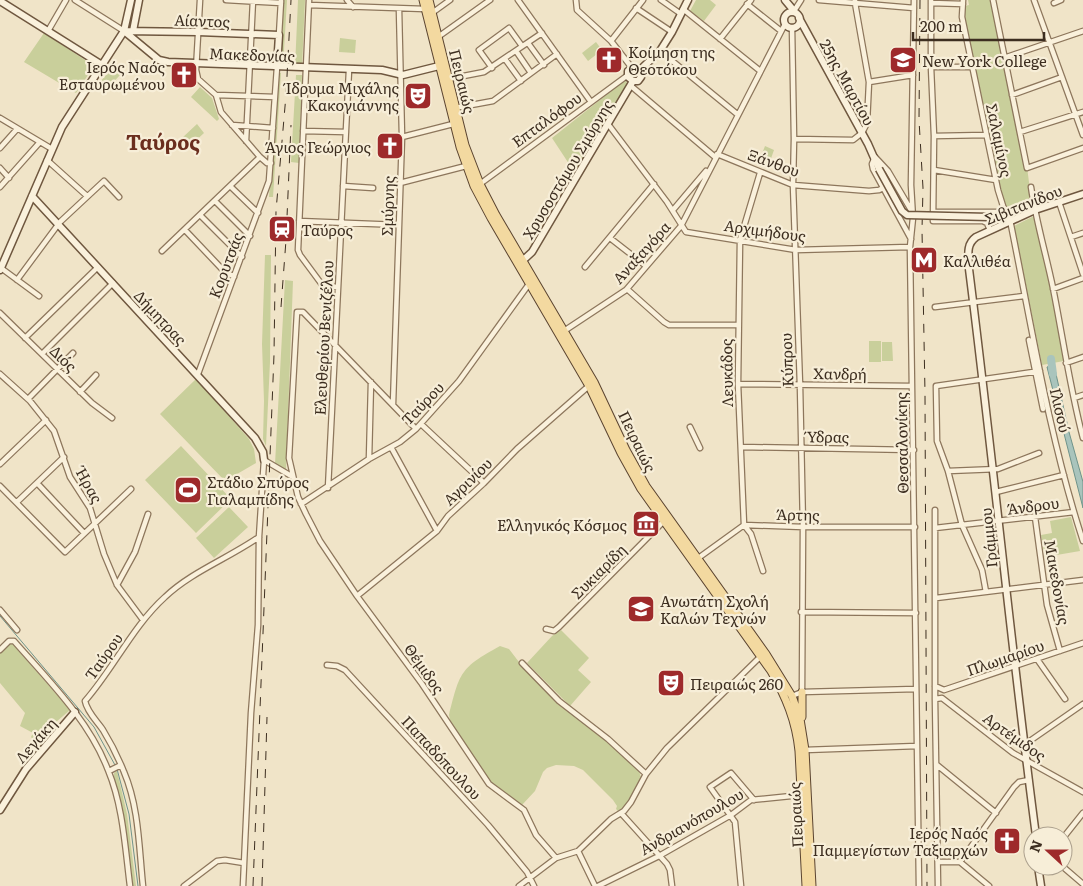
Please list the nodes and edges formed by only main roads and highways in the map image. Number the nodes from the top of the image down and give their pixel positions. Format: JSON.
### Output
{"nodes":[{"id":1,"x":423,"y":0,"type":"edge"},
{"id":2,"x":429,"y":0,"type":"edge"},
{"id":3,"x":442,"y":65,"type":"junction"},
{"id":4,"x":521,"y":263,"type":"junction"},
{"id":5,"x":591,"y":384,"type":"junction"},
{"id":6,"x":695,"y":561,"type":"junction"},
{"id":7,"x":802,"y":692,"type":"road end"},
{"id":8,"x":788,"y":694,"type":"junction"},
{"id":9,"x":803,"y":733,"type":"junction"},
{"id":10,"x":806,"y":886,"type":"edge"},
{"id":11,"x":812,"y":886,"type":"edge"}],
"edges":[{"from":1,"to":3,"type":"main road","name":"Πειραιώς"},
{"from":2,"to":3,"type":"main road","name":"Πειραιώς"},
{"from":3,"to":4,"type":"main road","name":"Πειραιώς"},
{"from":3,"to":4,"type":"main road","name":"Πειραιώς"},
{"from":4,"to":5,"type":"main road","name":"Πειραιώς"},
{"from":4,"to":5,"type":"main road","name":"Πειραιώς"},
{"from":5,"to":6,"type":"main road","name":"Πειραιώς"},
{"from":5,"to":6,"type":"main road","name":"Πειραιώς"},
{"from":6,"to":8,"type":"main road","name":"Πειραιώς"},
{"from":6,"to":8,"type":"main road","name":"Πειραιώς"},
{"from":7,"to":9,"type":"main road"},
{"from":8,"to":9,"type":"main road","name":"Πειραιώς"},
{"from":8,"to":10,"type":"main road","name":"Πειραιώς"},
{"from":9,"to":11,"type":"main road","name":"Πειραιώς"}]}
